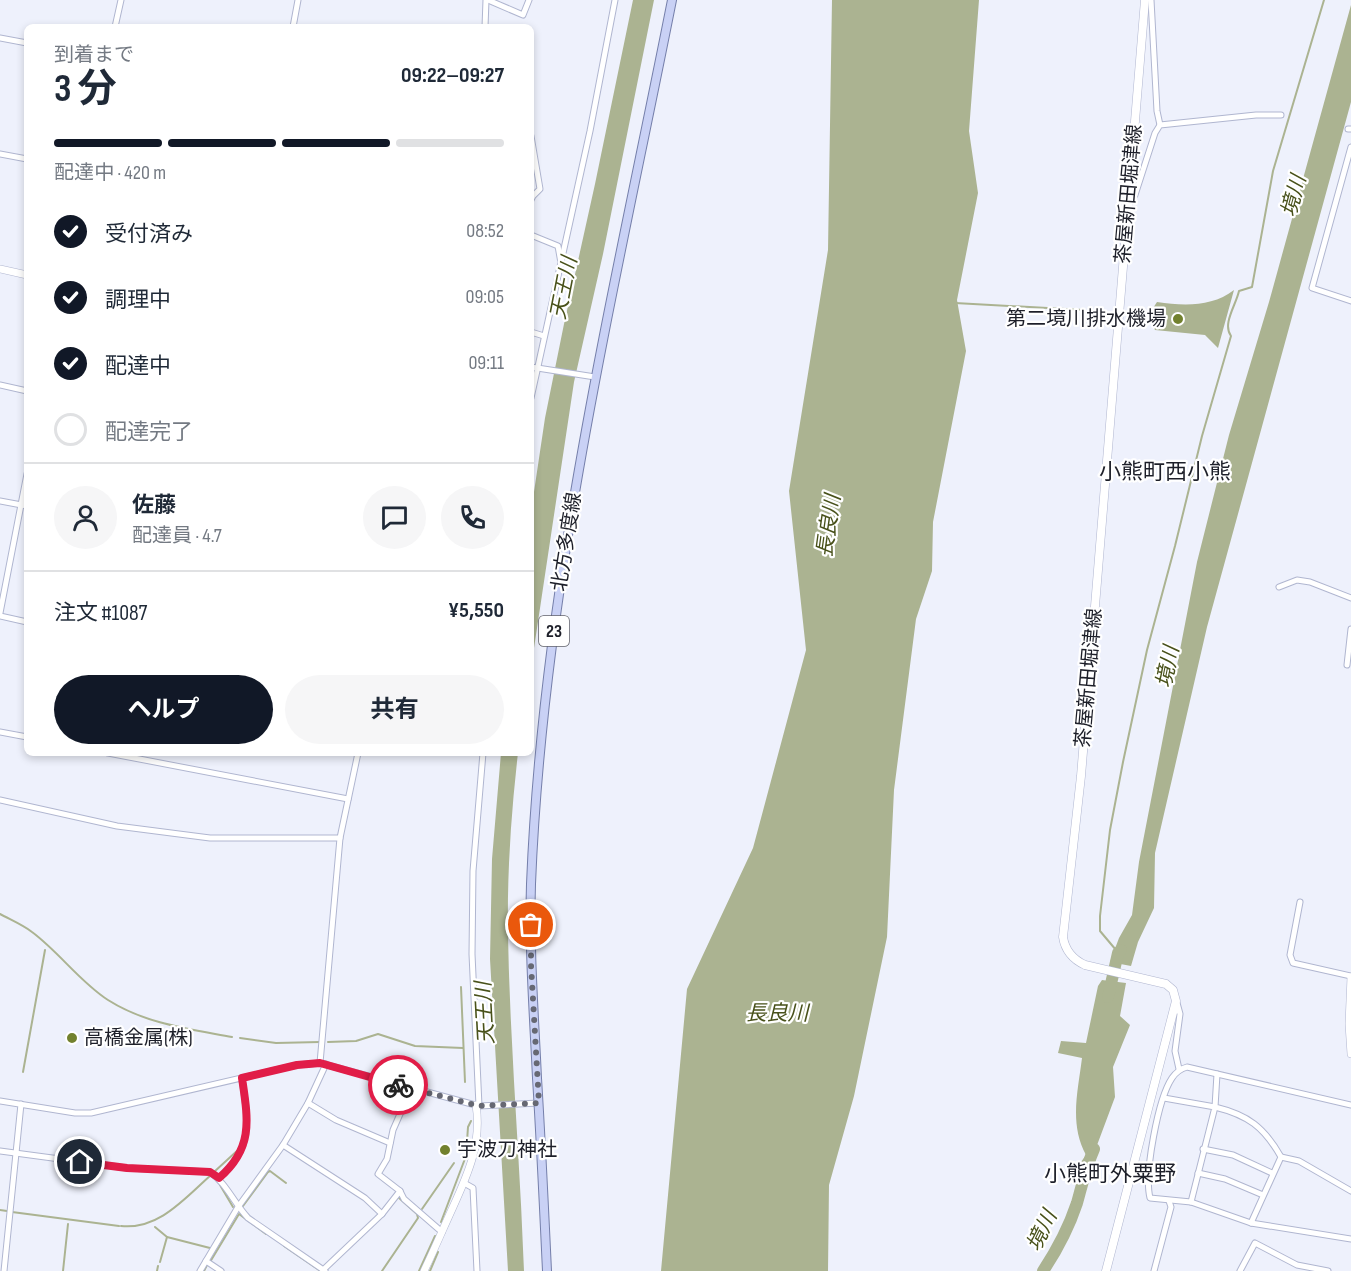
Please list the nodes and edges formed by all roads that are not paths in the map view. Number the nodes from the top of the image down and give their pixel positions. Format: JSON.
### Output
{"nodes":[{"id":1,"x":121,"y":0,"type":"edge"},
{"id":2,"x":298,"y":0,"type":"edge"},
{"id":3,"x":487,"y":0,"type":"edge"},
{"id":4,"x":529,"y":0,"type":"edge"},
{"id":5,"x":615,"y":0,"type":"edge"},
{"id":6,"x":672,"y":0,"type":"edge"},
{"id":7,"x":1145,"y":0,"type":"edge"},
{"id":8,"x":1151,"y":0,"type":"edge"},
{"id":9,"x":117,"y":24,"type":"edge"},
{"id":10,"x":294,"y":24,"type":"edge"},
{"id":11,"x":485,"y":24,"type":"edge"},
{"id":12,"x":0,"y":38,"type":"edge"},
{"id":13,"x":24,"y":42,"type":"edge"},
{"id":14,"x":1281,"y":115,"type":"dead end"},
{"id":15,"x":1160,"y":125,"type":"junction"},
{"id":16,"x":1351,"y":147,"type":"edge"},
{"id":17,"x":0,"y":154,"type":"edge"},
{"id":18,"x":534,"y":154,"type":"edge"},
{"id":19,"x":24,"y":158,"type":"edge"},
{"id":20,"x":534,"y":194,"type":"edge"},
{"id":21,"x":1129,"y":202,"type":"junction"},
{"id":22,"x":534,"y":236,"type":"edge"},
{"id":23,"x":562,"y":264,"type":"junction"},
{"id":24,"x":0,"y":270,"type":"edge"},
{"id":25,"x":24,"y":274,"type":"edge"},
{"id":26,"x":1351,"y":301,"type":"edge"},
{"id":27,"x":534,"y":333,"type":"edge"},
{"id":28,"x":544,"y":336,"type":"junction"},
{"id":29,"x":537,"y":368,"type":"edge"},
{"id":30,"x":590,"y":377,"type":"junction"},
{"id":31,"x":534,"y":383,"type":"edge"},
{"id":32,"x":0,"y":386,"type":"edge"},
{"id":33,"x":24,"y":390,"type":"edge"},
{"id":34,"x":0,"y":501,"type":"edge"},
{"id":35,"x":24,"y":505,"type":"edge"},
{"id":36,"x":1279,"y":587,"type":"dead end"},
{"id":37,"x":1351,"y":598,"type":"edge"},
{"id":38,"x":0,"y":615,"type":"edge"},
{"id":39,"x":24,"y":621,"type":"edge"},
{"id":40,"x":1351,"y":629,"type":"edge"},
{"id":41,"x":1347,"y":665,"type":"dead end"},
{"id":42,"x":0,"y":732,"type":"edge"},
{"id":43,"x":24,"y":736,"type":"edge"},
{"id":44,"x":123,"y":756,"type":"edge"},
{"id":45,"x":357,"y":756,"type":"edge"},
{"id":46,"x":483,"y":756,"type":"edge"},
{"id":47,"x":0,"y":800,"type":"edge"},
{"id":48,"x":348,"y":800,"type":"junction"},
{"id":49,"x":340,"y":838,"type":"junction"},
{"id":50,"x":1300,"y":902,"type":"dead end"},
{"id":51,"x":1351,"y":976,"type":"edge"},
{"id":52,"x":1176,"y":1001,"type":"junction"},
{"id":53,"x":1351,"y":1054,"type":"edge"},
{"id":54,"x":323,"y":1063,"type":"junction"},
{"id":55,"x":1179,"y":1069,"type":"junction"},
{"id":56,"x":1217,"y":1074,"type":"junction"},
{"id":57,"x":242,"y":1078,"type":"junction"},
{"id":58,"x":411,"y":1089,"type":"junction"},
{"id":59,"x":1164,"y":1098,"type":"junction"},
{"id":60,"x":0,"y":1101,"type":"edge"},
{"id":61,"x":308,"y":1103,"type":"junction"},
{"id":62,"x":539,"y":1103,"type":"junction"},
{"id":63,"x":21,"y":1104,"type":"junction"},
{"id":64,"x":1351,"y":1105,"type":"edge"},
{"id":65,"x":478,"y":1106,"type":"junction"},
{"id":66,"x":1215,"y":1107,"type":"junction"},
{"id":67,"x":390,"y":1143,"type":"junction"},
{"id":68,"x":284,"y":1145,"type":"junction"},
{"id":69,"x":1203,"y":1149,"type":"junction"},
{"id":70,"x":0,"y":1151,"type":"edge"},
{"id":71,"x":16,"y":1154,"type":"junction"},
{"id":72,"x":1281,"y":1157,"type":"junction"},
{"id":73,"x":1198,"y":1173,"type":"junction"},
{"id":74,"x":1272,"y":1173,"type":"junction"},
{"id":75,"x":219,"y":1178,"type":"junction"},
{"id":76,"x":464,"y":1184,"type":"junction"},
{"id":77,"x":400,"y":1191,"type":"junction"},
{"id":78,"x":1351,"y":1191,"type":"edge"},
{"id":79,"x":1263,"y":1195,"type":"junction"},
{"id":80,"x":1169,"y":1201,"type":"junction"},
{"id":81,"x":1191,"y":1202,"type":"junction"},
{"id":82,"x":238,"y":1207,"type":"junction"},
{"id":83,"x":382,"y":1214,"type":"junction"},
{"id":84,"x":1251,"y":1223,"type":"junction"},
{"id":85,"x":442,"y":1232,"type":"junction"},
{"id":86,"x":1351,"y":1239,"type":"edge"},
{"id":87,"x":206,"y":1261,"type":"junction"},
{"id":88,"x":4,"y":1271,"type":"edge"},
{"id":89,"x":200,"y":1271,"type":"edge"},
{"id":90,"x":221,"y":1271,"type":"edge"},
{"id":91,"x":324,"y":1271,"type":"edge"},
{"id":92,"x":424,"y":1271,"type":"edge"},
{"id":93,"x":477,"y":1271,"type":"edge"},
{"id":94,"x":547,"y":1271,"type":"edge"},
{"id":95,"x":1106,"y":1271,"type":"edge"},
{"id":96,"x":1154,"y":1271,"type":"edge"},
{"id":97,"x":1240,"y":1271,"type":"edge"},
{"id":98,"x":1328,"y":1271,"type":"edge"}],
"edges":[{"from":1,"to":9,"type":"street"},
{"from":2,"to":10,"type":"street"},
{"from":3,"to":4,"type":"street"},
{"from":3,"to":11,"type":"street"},
{"from":5,"to":23,"type":"street"},
{"from":6,"to":30,"type":"main road","name":"北方多度線","number":"23"},
{"from":7,"to":21,"type":"main road","name":"茶屋新田堀津線"},
{"from":8,"to":15,"type":"street"},
{"from":12,"to":13,"type":"street"},
{"from":14,"to":15,"type":"street"},
{"from":15,"to":21,"type":"street"},
{"from":16,"to":26,"type":"street"},
{"from":17,"to":19,"type":"street"},
{"from":18,"to":20,"type":"street"},
{"from":21,"to":52,"type":"main road","name":"茶屋新田堀津線"},
{"from":22,"to":23,"type":"street"},
{"from":23,"to":28,"type":"street"},
{"from":24,"to":25,"type":"street"},
{"from":27,"to":28,"type":"street"},
{"from":28,"to":29,"type":"street"},
{"from":29,"to":30,"type":"street"},
{"from":29,"to":31,"type":"street"},
{"from":30,"to":62,"type":"main road","name":"北方多度線","number":"23"},
{"from":32,"to":33,"type":"street"},
{"from":34,"to":35,"type":"street"},
{"from":35,"to":38,"type":"street"},
{"from":36,"to":37,"type":"street"},
{"from":38,"to":39,"type":"street"},
{"from":40,"to":41,"type":"street"},
{"from":42,"to":43,"type":"street"},
{"from":44,"to":48,"type":"street"},
{"from":45,"to":48,"type":"street"},
{"from":46,"to":65,"type":"street"},
{"from":47,"to":49,"type":"street"},
{"from":48,"to":49,"type":"street"},
{"from":49,"to":54,"type":"street"},
{"from":50,"to":51,"type":"street"},
{"from":51,"to":53,"type":"street"},
{"from":52,"to":55,"type":"street"},
{"from":52,"to":95,"type":"main road"},
{"from":54,"to":57,"type":"street"},
{"from":54,"to":58,"type":"street"},
{"from":54,"to":61,"type":"street"},
{"from":55,"to":56,"type":"street"},
{"from":55,"to":59,"type":"street"},
{"from":56,"to":64,"type":"street"},
{"from":56,"to":66,"type":"street"},
{"from":57,"to":63,"type":"street"},
{"from":57,"to":75,"type":"street"},
{"from":58,"to":65,"type":"street"},
{"from":58,"to":67,"type":"street"},
{"from":59,"to":66,"type":"street"},
{"from":59,"to":80,"type":"street"},
{"from":60,"to":63,"type":"street"},
{"from":61,"to":67,"type":"street"},
{"from":61,"to":68,"type":"street"},
{"from":62,"to":65,"type":"street"},
{"from":62,"to":94,"type":"main road","name":"北方多度線","number":"23"},
{"from":63,"to":71,"type":"street"},
{"from":65,"to":76,"type":"street"},
{"from":66,"to":69,"type":"street"},
{"from":66,"to":72,"type":"street"},
{"from":67,"to":77,"type":"street"},
{"from":68,"to":82,"type":"street"},
{"from":68,"to":83,"type":"street"},
{"from":69,"to":73,"type":"street"},
{"from":69,"to":74,"type":"street"},
{"from":70,"to":71,"type":"street"},
{"from":71,"to":75,"type":"street"},
{"from":71,"to":88,"type":"street"},
{"from":72,"to":74,"type":"street"},
{"from":72,"to":78,"type":"street"},
{"from":73,"to":79,"type":"street"},
{"from":73,"to":81,"type":"street"},
{"from":74,"to":79,"type":"street"},
{"from":75,"to":82,"type":"street"},
{"from":76,"to":85,"type":"street"},
{"from":76,"to":93,"type":"street"},
{"from":77,"to":83,"type":"street"},
{"from":77,"to":85,"type":"street"},
{"from":79,"to":84,"type":"street"},
{"from":80,"to":81,"type":"street"},
{"from":80,"to":96,"type":"street"},
{"from":81,"to":84,"type":"street"},
{"from":82,"to":87,"type":"street"},
{"from":82,"to":91,"type":"street"},
{"from":83,"to":91,"type":"street"},
{"from":84,"to":86,"type":"street"},
{"from":85,"to":92,"type":"street"},
{"from":87,"to":89,"type":"street"},
{"from":87,"to":90,"type":"street"},
{"from":97,"to":98,"type":"street"}]}
